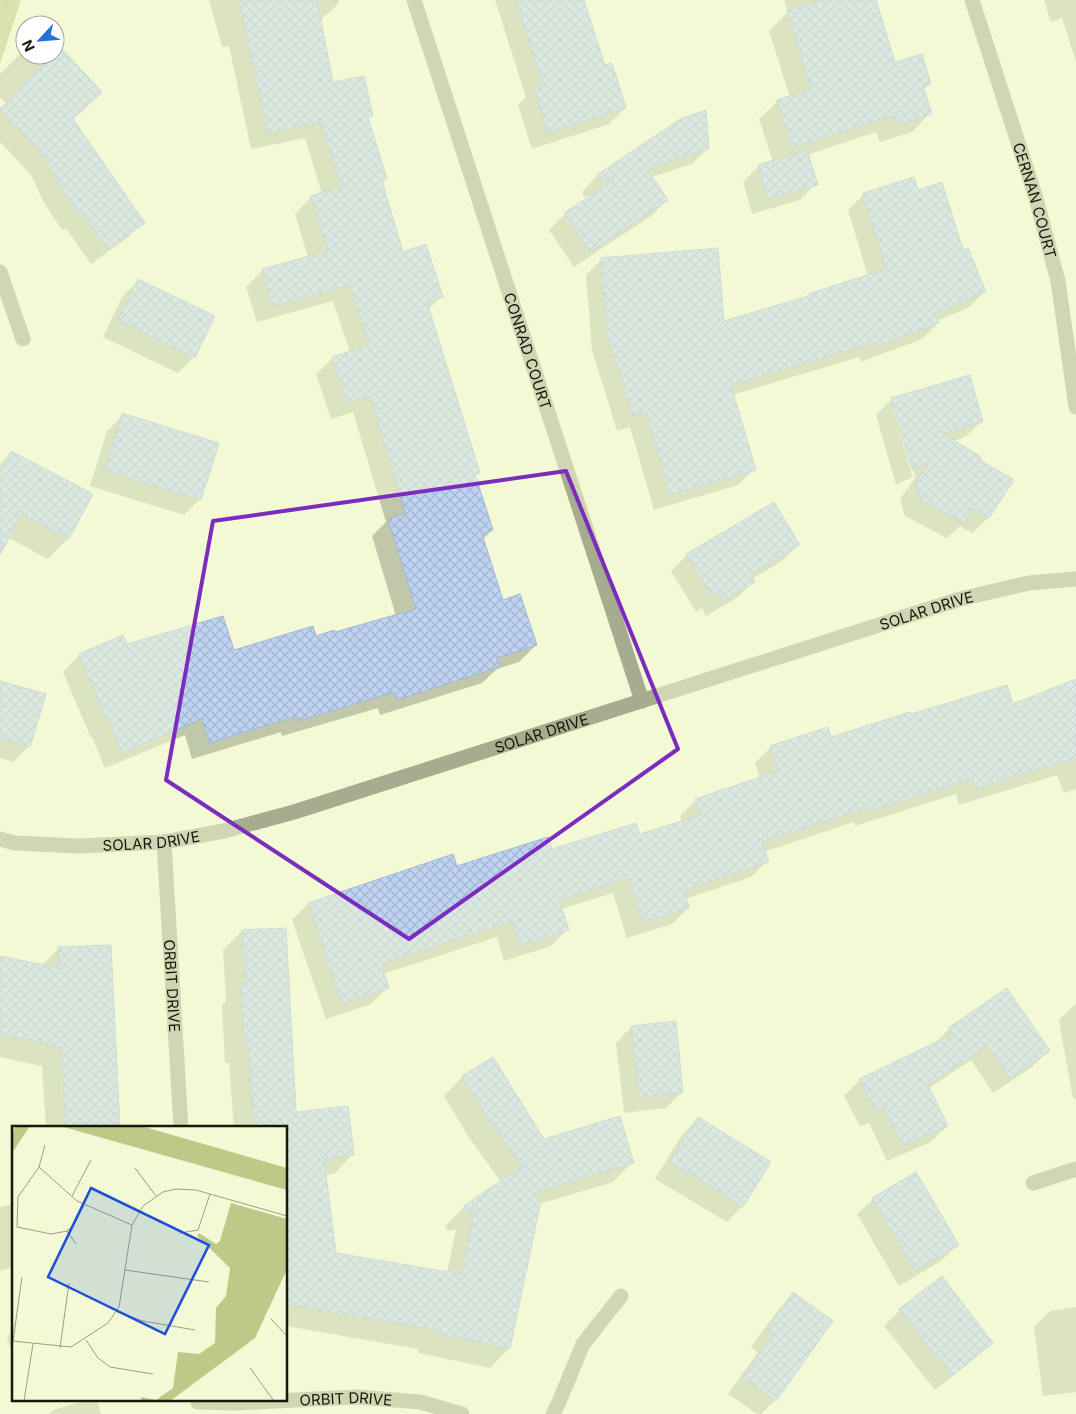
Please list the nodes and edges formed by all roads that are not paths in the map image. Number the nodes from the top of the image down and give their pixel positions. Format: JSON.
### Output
{"nodes":[{"id":1,"x":414,"y":0,"type":"edge"},
{"id":2,"x":972,"y":0,"type":"edge"},
{"id":3,"x":0,"y":272,"type":"edge"},
{"id":4,"x":24,"y":339,"type":"dead end"},
{"id":5,"x":1076,"y":406,"type":"edge"},
{"id":6,"x":1076,"y":579,"type":"edge"},
{"id":7,"x":642,"y":701,"type":"junction"},
{"id":8,"x":0,"y":839,"type":"edge"},
{"id":9,"x":164,"y":842,"type":"junction"},
{"id":10,"x":181,"y":1126,"type":"edge"},
{"id":11,"x":1076,"y":1169,"type":"edge"},
{"id":12,"x":1033,"y":1182,"type":"dead end"},
{"id":13,"x":621,"y":1296,"type":"dead end"},
{"id":14,"x":288,"y":1400,"type":"edge"},
{"id":15,"x":256,"y":1402,"type":"edge"},
{"id":16,"x":198,"y":1405,"type":"edge"},
{"id":17,"x":462,"y":1414,"type":"edge"},
{"id":18,"x":552,"y":1414,"type":"edge"}],
"edges":[{"from":1,"to":7,"type":"street","name":"CONRAD COURT"},
{"from":2,"to":5,"type":"street","name":"CERNAN COURT"},
{"from":3,"to":4,"type":"street"},
{"from":6,"to":7,"type":"street","name":"SOLAR DRIVE"},
{"from":7,"to":9,"type":"street","name":"SOLAR DRIVE"},
{"from":8,"to":9,"type":"street","name":"SOLAR DRIVE"},
{"from":9,"to":10,"type":"street","name":"ORBIT DRIVE"},
{"from":11,"to":12,"type":"street"},
{"from":13,"to":18,"type":"street"},
{"from":14,"to":17,"type":"street","name":"ORBIT DRIVE"},
{"from":15,"to":16,"type":"street","name":"ORBIT DRIVE"}]}
